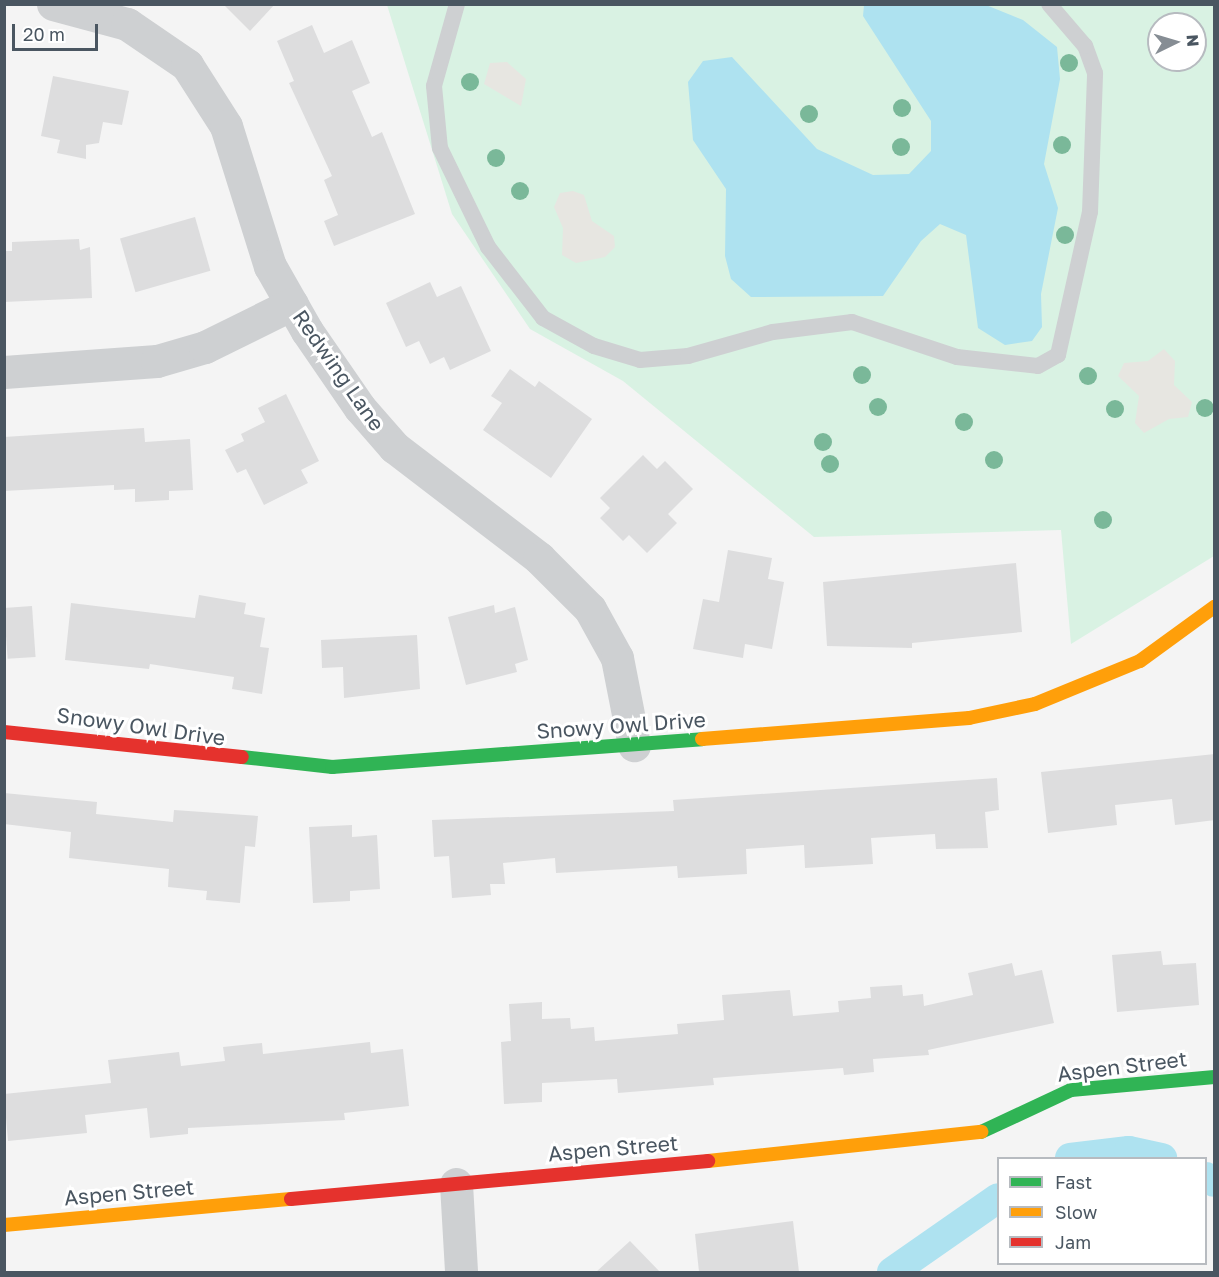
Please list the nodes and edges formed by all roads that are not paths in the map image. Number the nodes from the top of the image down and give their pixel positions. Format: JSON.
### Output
{"nodes":[{"id":1,"x":53,"y":4,"type":"edge"},
{"id":2,"x":457,"y":4,"type":"edge"},
{"id":3,"x":1049,"y":4,"type":"edge"},
{"id":4,"x":292,"y":304,"type":"junction"},
{"id":5,"x":4,"y":372,"type":"edge"},
{"id":6,"x":1215,"y":607,"type":"edge"},
{"id":7,"x":4,"y":732,"type":"edge"},
{"id":8,"x":634,"y":745,"type":"junction"},
{"id":9,"x":1215,"y":1077,"type":"edge"},
{"id":10,"x":456,"y":1184,"type":"junction"},
{"id":11,"x":4,"y":1225,"type":"edge"},
{"id":12,"x":461,"y":1272,"type":"edge"}],
"edges":[{"from":1,"to":4,"type":"street","name":"Redwing Lane"},
{"from":2,"to":3,"type":"lane"},
{"from":4,"to":5,"type":"street"},
{"from":4,"to":8,"type":"street","name":"Redwing Lane"},
{"from":6,"to":8,"type":"street","name":"Snowy Owl Drive"},
{"from":7,"to":8,"type":"street","name":"Snowy Owl Drive"},
{"from":9,"to":10,"type":"street","name":"Aspen Street"},
{"from":10,"to":11,"type":"street","name":"Aspen Street"},
{"from":10,"to":12,"type":"street"}]}
